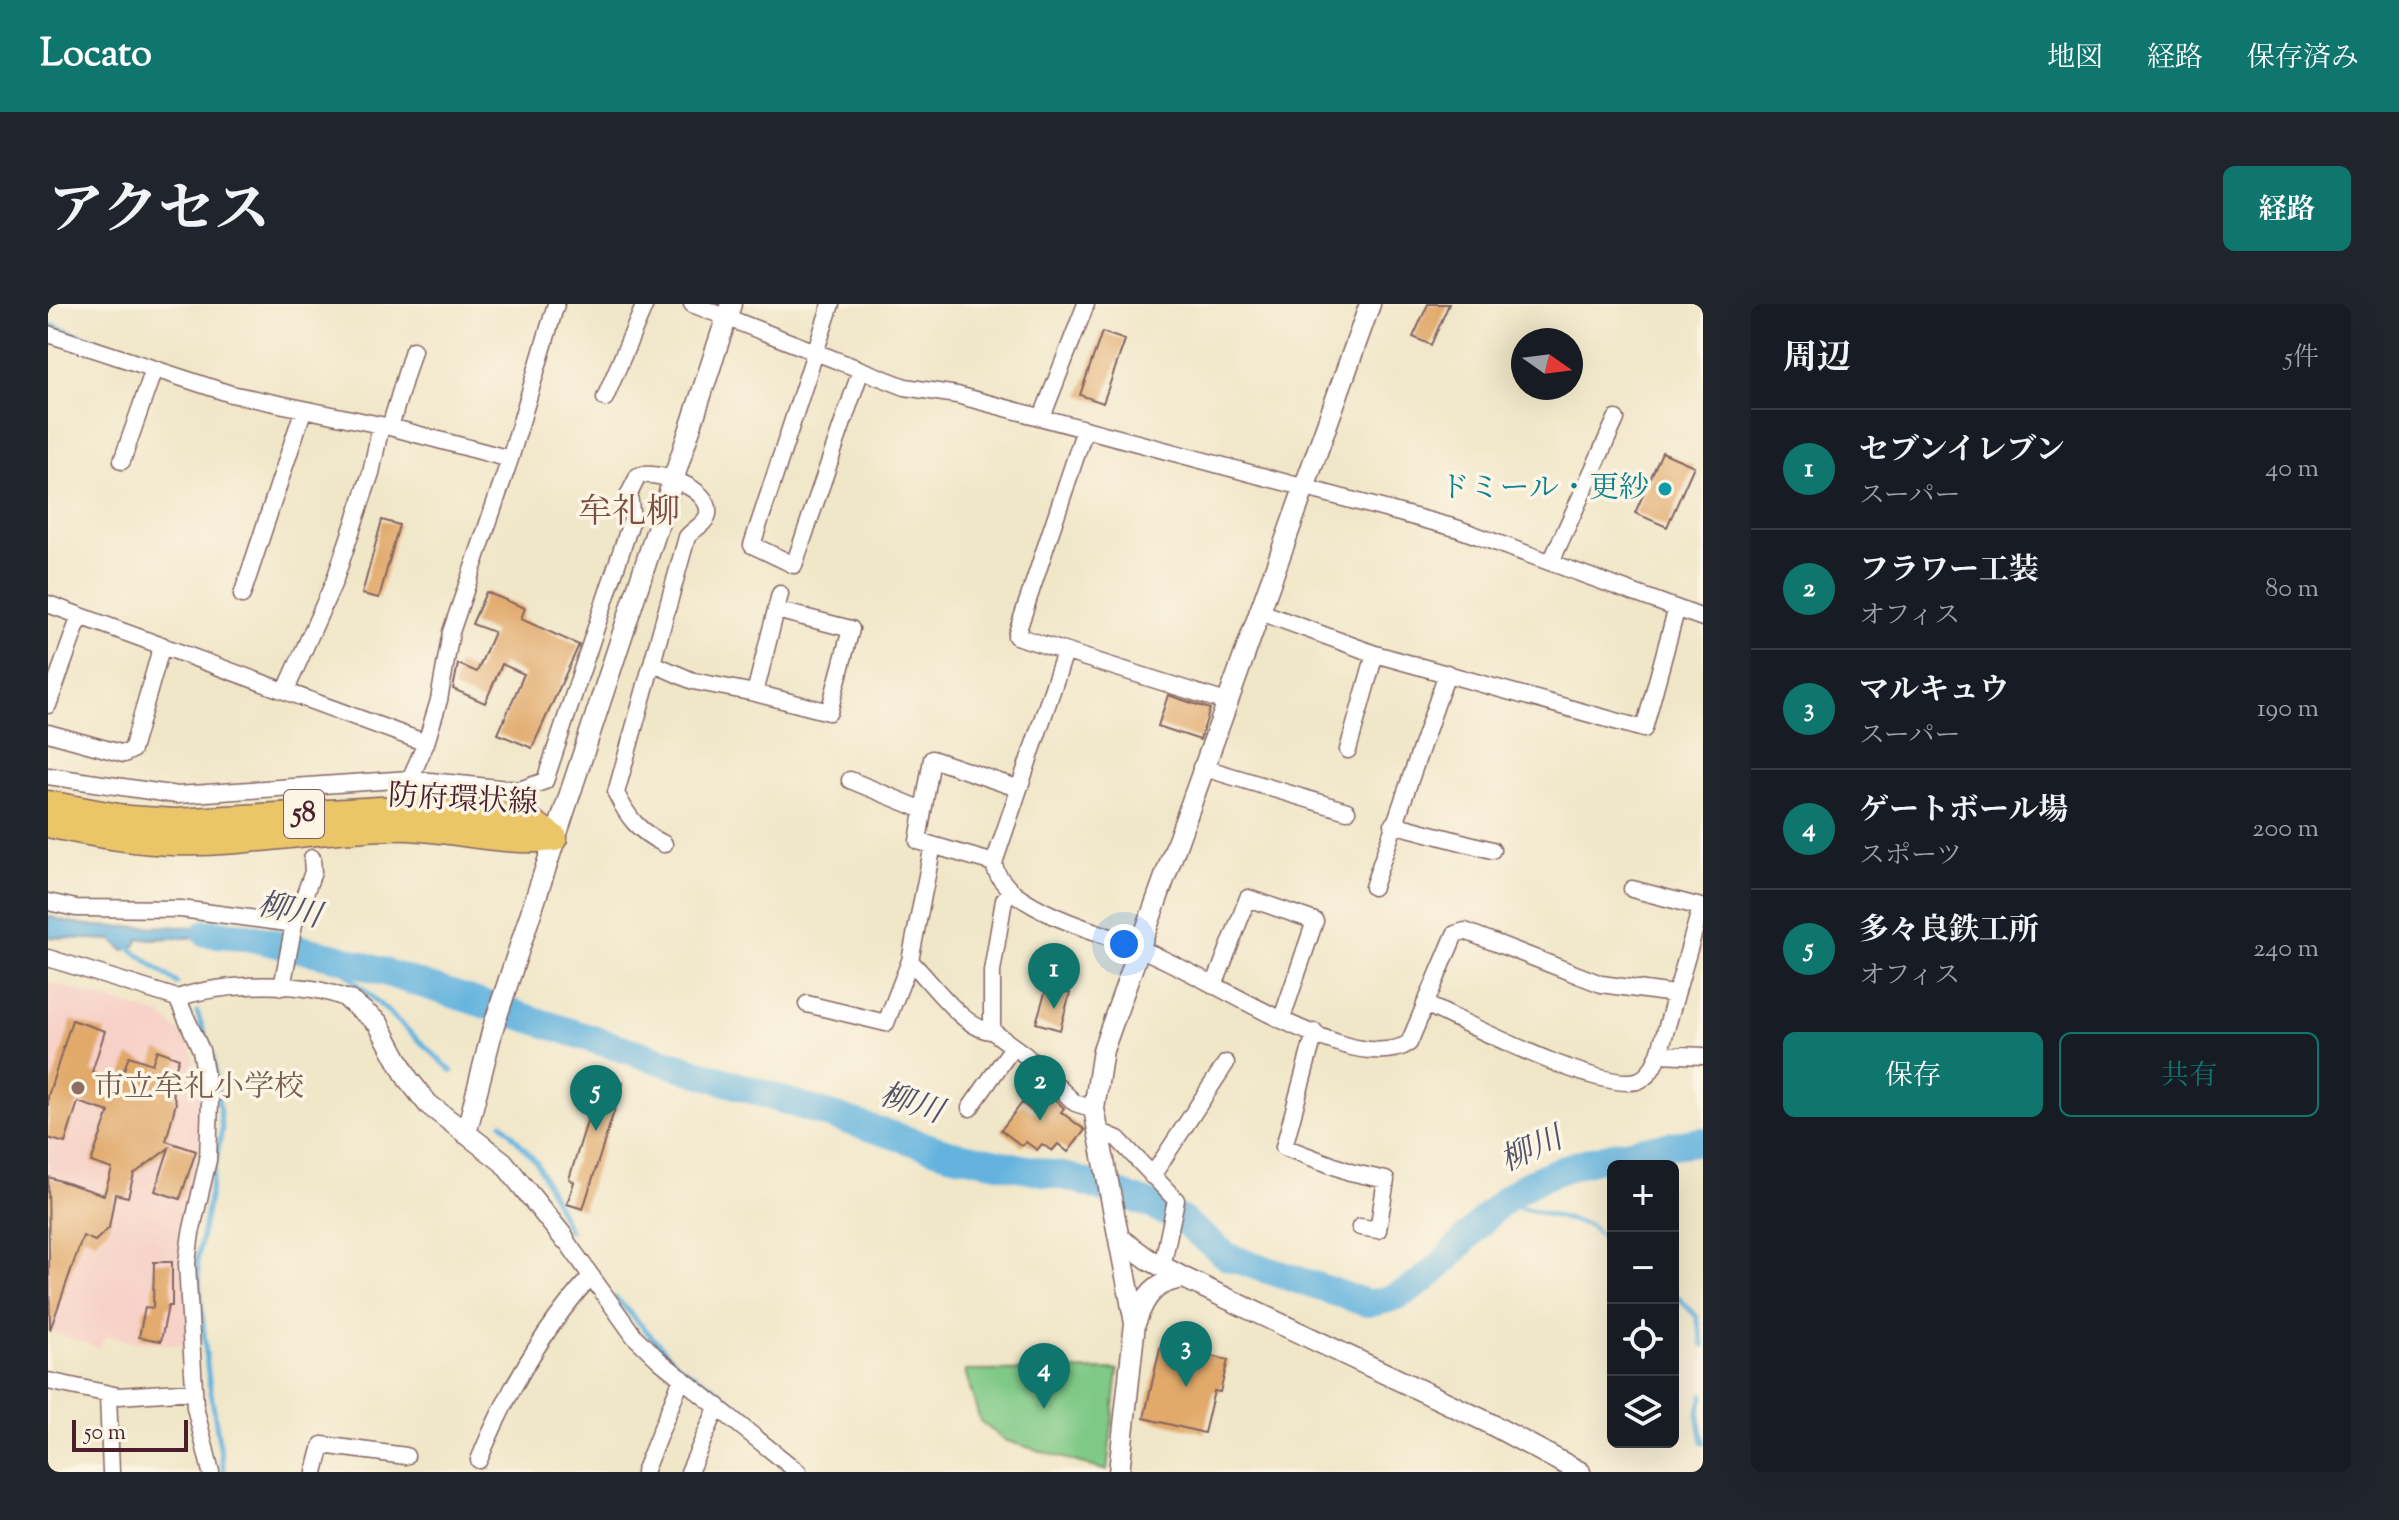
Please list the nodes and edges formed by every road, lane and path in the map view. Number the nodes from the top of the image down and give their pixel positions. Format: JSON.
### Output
{"nodes":[{"id":1,"x":556,"y":304,"type":"edge"},
{"id":2,"x":645,"y":304,"type":"edge"},
{"id":3,"x":692,"y":304,"type":"edge"},
{"id":4,"x":831,"y":304,"type":"edge"},
{"id":5,"x":1086,"y":304,"type":"edge"},
{"id":6,"x":1370,"y":304,"type":"edge"},
{"id":7,"x":729,"y":311,"type":"edge"},
{"id":8,"x":48,"y":334,"type":"edge"},
{"id":9,"x":413,"y":350,"type":"dead end"},
{"id":10,"x":818,"y":354,"type":"junction"},
{"id":11,"x":154,"y":369,"type":"junction"},
{"id":12,"x":861,"y":370,"type":"junction"},
{"id":13,"x":605,"y":398,"type":"dead end"},
{"id":14,"x":303,"y":411,"type":"junction"},
{"id":15,"x":1042,"y":417,"type":"junction"},
{"id":16,"x":1616,"y":419,"type":"dead end"},
{"id":17,"x":386,"y":426,"type":"junction"},
{"id":18,"x":1085,"y":429,"type":"junction"},
{"id":19,"x":510,"y":459,"type":"junction"},
{"id":20,"x":122,"y":461,"type":"dead end"},
{"id":21,"x":672,"y":482,"type":"junction"},
{"id":22,"x":1303,"y":486,"type":"junction"},
{"id":23,"x":1551,"y":562,"type":"junction"},
{"id":24,"x":242,"y":595,"type":"dead end"},
{"id":25,"x":48,"y":604,"type":"edge"},
{"id":26,"x":1258,"y":611,"type":"junction"},
{"id":27,"x":1676,"y":611,"type":"junction"},
{"id":28,"x":80,"y":616,"type":"junction"},
{"id":29,"x":1703,"y":618,"type":"edge"},
{"id":30,"x":162,"y":645,"type":"junction"},
{"id":31,"x":1065,"y":652,"type":"junction"},
{"id":32,"x":1375,"y":654,"type":"junction"},
{"id":33,"x":654,"y":664,"type":"junction"},
{"id":34,"x":1447,"y":673,"type":"junction"},
{"id":35,"x":286,"y":690,"type":"junction"},
{"id":36,"x":755,"y":693,"type":"junction"},
{"id":37,"x":1226,"y":702,"type":"junction"},
{"id":38,"x":48,"y":705,"type":"edge"},
{"id":39,"x":48,"y":733,"type":"edge"},
{"id":40,"x":426,"y":743,"type":"junction"},
{"id":41,"x":1348,"y":750,"type":"dead end"},
{"id":42,"x":1201,"y":767,"type":"junction"},
{"id":43,"x":48,"y":776,"type":"edge"},
{"id":44,"x":410,"y":779,"type":"junction"},
{"id":45,"x":850,"y":780,"type":"dead end"},
{"id":46,"x":1017,"y":788,"type":"junction"},
{"id":47,"x":48,"y":804,"type":"edge"},
{"id":48,"x":923,"y":810,"type":"junction"},
{"id":49,"x":1347,"y":811,"type":"dead end"},
{"id":50,"x":48,"y":824,"type":"edge"},
{"id":51,"x":1393,"y":824,"type":"junction"},
{"id":52,"x":554,"y":838,"type":"junction"},
{"id":53,"x":664,"y":844,"type":"dead end"},
{"id":54,"x":933,"y":845,"type":"junction"},
{"id":55,"x":1492,"y":850,"type":"dead end"},
{"id":56,"x":312,"y":858,"type":"dead end"},
{"id":57,"x":994,"y":863,"type":"junction"},
{"id":58,"x":1373,"y":887,"type":"dead end"},
{"id":59,"x":1632,"y":889,"type":"dead end"},
{"id":60,"x":1011,"y":891,"type":"junction"},
{"id":61,"x":48,"y":902,"type":"edge"},
{"id":62,"x":294,"y":927,"type":"junction"},
{"id":63,"x":1698,"y":937,"type":"edge"},
{"id":64,"x":1139,"y":948,"type":"junction"},
{"id":65,"x":48,"y":958,"type":"edge"},
{"id":66,"x":910,"y":961,"type":"junction"},
{"id":67,"x":1214,"y":986,"type":"junction"},
{"id":68,"x":282,"y":987,"type":"junction"},
{"id":69,"x":1674,"y":994,"type":"junction"},
{"id":70,"x":177,"y":998,"type":"junction"},
{"id":71,"x":349,"y":1000,"type":"joint"},
{"id":72,"x":807,"y":1004,"type":"dead end"},
{"id":73,"x":1425,"y":1004,"type":"junction"},
{"id":74,"x":1282,"y":1018,"type":"junction"},
{"id":75,"x":992,"y":1031,"type":"junction"},
{"id":76,"x":1315,"y":1032,"type":"junction"},
{"id":77,"x":1013,"y":1047,"type":"junction"},
{"id":78,"x":1659,"y":1054,"type":"junction"},
{"id":79,"x":1703,"y":1056,"type":"edge"},
{"id":80,"x":1226,"y":1063,"type":"dead end"},
{"id":81,"x":970,"y":1108,"type":"dead end"},
{"id":82,"x":1094,"y":1109,"type":"junction"},
{"id":83,"x":1099,"y":1131,"type":"junction"},
{"id":84,"x":466,"y":1134,"type":"junction"},
{"id":85,"x":1152,"y":1176,"type":"junction"},
{"id":86,"x":1360,"y":1227,"type":"dead end"},
{"id":87,"x":564,"y":1238,"type":"joint"},
{"id":88,"x":1119,"y":1238,"type":"junction"},
{"id":89,"x":1162,"y":1267,"type":"junction"},
{"id":90,"x":591,"y":1276,"type":"junction"},
{"id":91,"x":1184,"y":1278,"type":"junction"},
{"id":92,"x":1135,"y":1323,"type":"junction"},
{"id":93,"x":682,"y":1378,"type":"junction"},
{"id":94,"x":48,"y":1381,"type":"edge"},
{"id":95,"x":194,"y":1391,"type":"junction"},
{"id":96,"x":108,"y":1395,"type":"junction"},
{"id":97,"x":718,"y":1406,"type":"junction"},
{"id":98,"x":406,"y":1456,"type":"dead end"},
{"id":99,"x":479,"y":1460,"type":"dead end"},
{"id":100,"x":111,"y":1472,"type":"edge"},
{"id":101,"x":211,"y":1472,"type":"edge"},
{"id":102,"x":315,"y":1472,"type":"edge"},
{"id":103,"x":644,"y":1472,"type":"edge"},
{"id":104,"x":689,"y":1472,"type":"edge"},
{"id":105,"x":798,"y":1472,"type":"edge"},
{"id":106,"x":1119,"y":1472,"type":"edge"},
{"id":107,"x":1580,"y":1472,"type":"edge"}],
"edges":[{"from":1,"to":19,"type":"street"},
{"from":2,"to":13,"type":"street"},
{"from":3,"to":7,"type":"street"},
{"from":4,"to":10,"type":"street"},
{"from":5,"to":15,"type":"street"},
{"from":6,"to":22,"type":"street"},
{"from":7,"to":10,"type":"street"},
{"from":7,"to":21,"type":"street"},
{"from":8,"to":11,"type":"street"},
{"from":9,"to":17,"type":"street"},
{"from":10,"to":12,"type":"street"},
{"from":10,"to":12,"type":"street"},
{"from":11,"to":14,"type":"street"},
{"from":11,"to":20,"type":"street"},
{"from":12,"to":15,"type":"street"},
{"from":14,"to":17,"type":"street"},
{"from":14,"to":24,"type":"street"},
{"from":15,"to":18,"type":"street"},
{"from":16,"to":23,"type":"street"},
{"from":17,"to":19,"type":"street"},
{"from":17,"to":35,"type":"street"},
{"from":18,"to":22,"type":"street"},
{"from":18,"to":31,"type":"street"},
{"from":19,"to":40,"type":"street"},
{"from":21,"to":33,"type":"street"},
{"from":21,"to":44,"type":"street"},
{"from":21,"to":52,"type":"street"},
{"from":22,"to":23,"type":"street"},
{"from":22,"to":26,"type":"street"},
{"from":23,"to":27,"type":"street"},
{"from":25,"to":28,"type":"street"},
{"from":26,"to":32,"type":"street"},
{"from":26,"to":37,"type":"street"},
{"from":27,"to":29,"type":"street"},
{"from":27,"to":34,"type":"street"},
{"from":28,"to":30,"type":"street"},
{"from":28,"to":38,"type":"street"},
{"from":30,"to":35,"type":"street"},
{"from":30,"to":39,"type":"street"},
{"from":31,"to":37,"type":"street"},
{"from":31,"to":46,"type":"street"},
{"from":32,"to":34,"type":"street"},
{"from":32,"to":41,"type":"street"},
{"from":33,"to":36,"type":"street"},
{"from":33,"to":53,"type":"street"},
{"from":34,"to":51,"type":"street"},
{"from":35,"to":40,"type":"street"},
{"from":36,"to":36,"type":"street"},
{"from":37,"to":42,"type":"street"},
{"from":40,"to":44,"type":"street"},
{"from":42,"to":49,"type":"street"},
{"from":42,"to":64,"type":"street"},
{"from":43,"to":44,"type":"street"},
{"from":45,"to":48,"type":"street"},
{"from":46,"to":48,"type":"street"},
{"from":46,"to":57,"type":"street"},
{"from":47,"to":52,"type":"main road","name":"防府環状線","number":"58"},
{"from":48,"to":54,"type":"street"},
{"from":50,"to":52,"type":"main road","name":"防府環状線","number":"58"},
{"from":51,"to":55,"type":"street"},
{"from":51,"to":58,"type":"street"},
{"from":52,"to":84,"type":"street"},
{"from":54,"to":57,"type":"street"},
{"from":54,"to":66,"type":"street"},
{"from":56,"to":62,"type":"street"},
{"from":57,"to":60,"type":"street"},
{"from":59,"to":63,"type":"street"},
{"from":60,"to":64,"type":"street"},
{"from":60,"to":75,"type":"street"},
{"from":61,"to":62,"type":"street"},
{"from":62,"to":68,"type":"street"},
{"from":63,"to":69,"type":"street"},
{"from":64,"to":67,"type":"street"},
{"from":64,"to":82,"type":"street"},
{"from":65,"to":70,"type":"street"},
{"from":66,"to":72,"type":"street"},
{"from":66,"to":75,"type":"street"},
{"from":67,"to":74,"type":"street"},
{"from":67,"to":74,"type":"street"},
{"from":68,"to":70,"type":"street"},
{"from":68,"to":71,"type":"street"},
{"from":69,"to":73,"type":"street"},
{"from":69,"to":78,"type":"street"},
{"from":70,"to":95,"type":"street"},
{"from":71,"to":84,"type":"street"},
{"from":73,"to":76,"type":"street"},
{"from":73,"to":78,"type":"street"},
{"from":74,"to":76,"type":"street"},
{"from":75,"to":77,"type":"street"},
{"from":76,"to":86,"type":"street"},
{"from":77,"to":81,"type":"street"},
{"from":77,"to":82,"type":"street"},
{"from":78,"to":79,"type":"street"},
{"from":80,"to":85,"type":"street"},
{"from":82,"to":83,"type":"street"},
{"from":83,"to":85,"type":"street"},
{"from":83,"to":88,"type":"street"},
{"from":84,"to":87,"type":"street"},
{"from":85,"to":89,"type":"street"},
{"from":87,"to":90,"type":"street"},
{"from":88,"to":89,"type":"street"},
{"from":88,"to":92,"type":"street"},
{"from":89,"to":91,"type":"street"},
{"from":90,"to":93,"type":"street"},
{"from":90,"to":99,"type":"street"},
{"from":91,"to":92,"type":"street"},
{"from":91,"to":107,"type":"street"},
{"from":92,"to":106,"type":"street"},
{"from":93,"to":97,"type":"street"},
{"from":93,"to":103,"type":"street"},
{"from":94,"to":96,"type":"street"},
{"from":95,"to":96,"type":"street"},
{"from":95,"to":101,"type":"street"},
{"from":96,"to":100,"type":"street"},
{"from":97,"to":104,"type":"street"},
{"from":97,"to":105,"type":"street"},
{"from":98,"to":102,"type":"street"}]}
